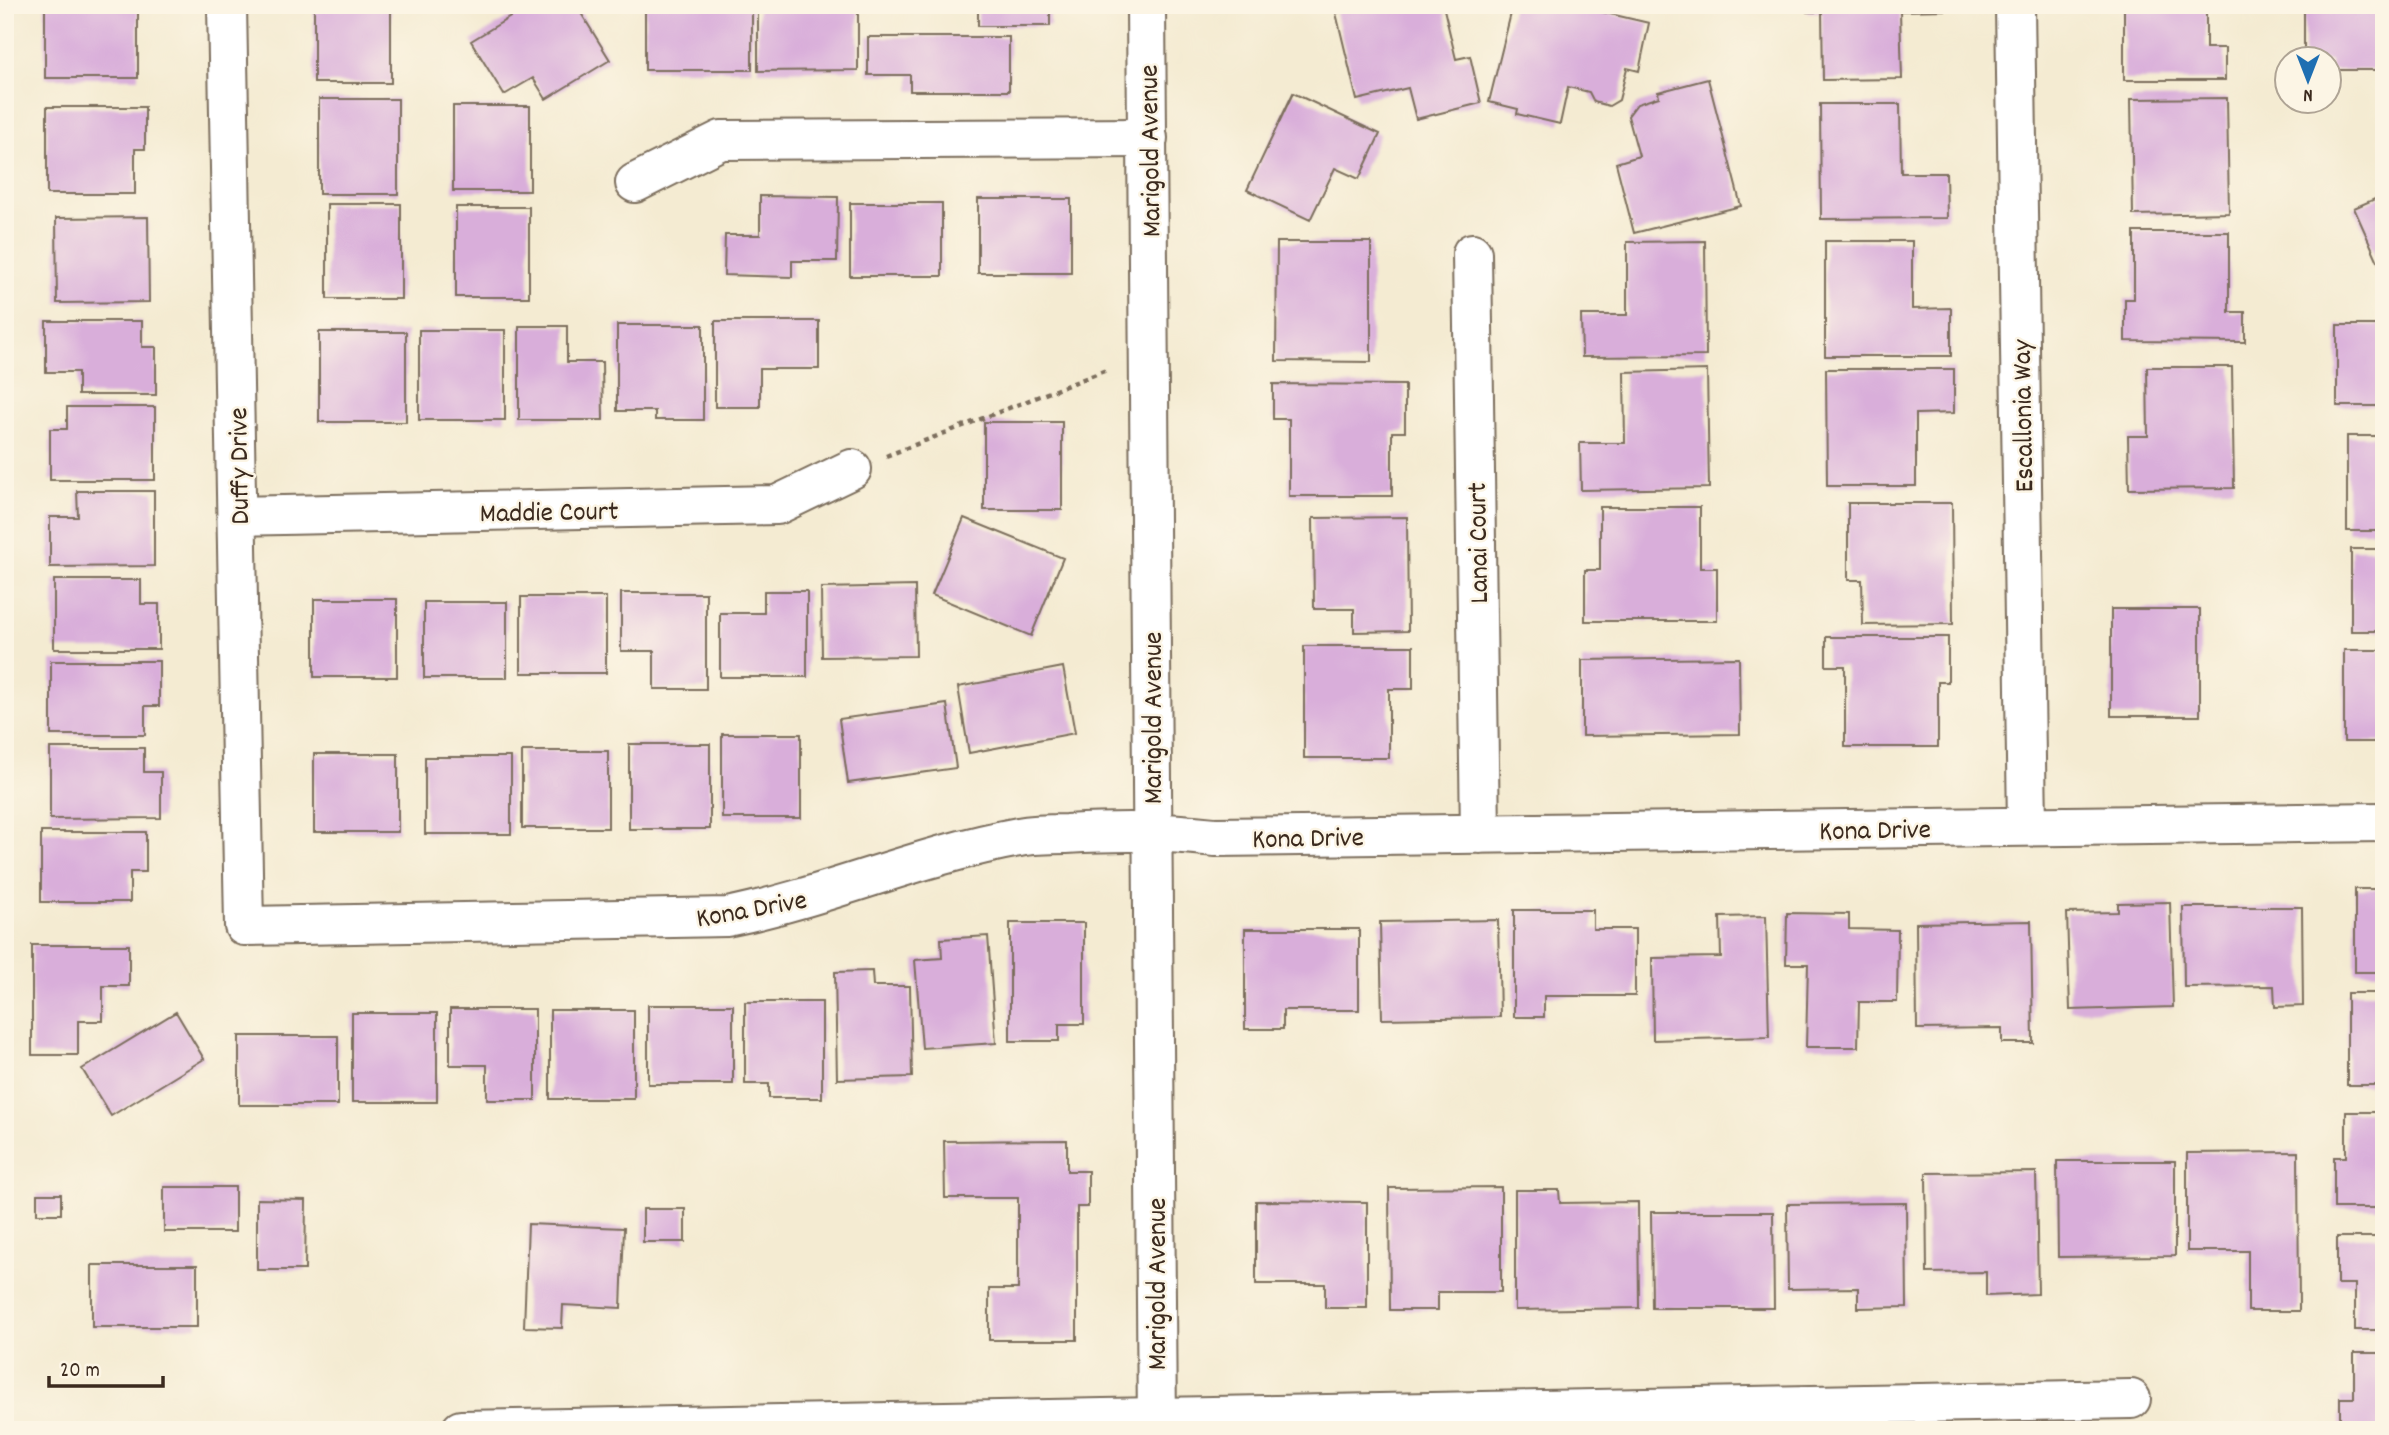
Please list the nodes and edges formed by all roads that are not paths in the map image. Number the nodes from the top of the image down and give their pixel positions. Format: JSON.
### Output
{"nodes":[{"id":1,"x":227,"y":5,"type":"edge"},
{"id":2,"x":1146,"y":5,"type":"edge"},
{"id":3,"x":2015,"y":5,"type":"edge"},
{"id":4,"x":1148,"y":138,"type":"junction"},
{"id":5,"x":635,"y":183,"type":"dead end"},
{"id":6,"x":1472,"y":253,"type":"dead end"},
{"id":7,"x":852,"y":469,"type":"road end"},
{"id":8,"x":238,"y":516,"type":"junction"},
{"id":9,"x":2384,"y":822,"type":"edge"},
{"id":10,"x":2026,"y":826,"type":"junction"},
{"id":11,"x":1152,"y":830,"type":"junction"},
{"id":12,"x":1480,"y":834,"type":"junction"},
{"id":13,"x":244,"y":926,"type":"joint"},
{"id":14,"x":2131,"y":1399,"type":"dead end"},
{"id":15,"x":1157,"y":1423,"type":"edge"},
{"id":16,"x":461,"y":1430,"type":"edge"}],
"edges":[{"from":1,"to":8,"type":"street","name":"Duffy Drive"},
{"from":2,"to":4,"type":"street","name":"Marigold Avenue"},
{"from":3,"to":10,"type":"street","name":"Escallonia Way"},
{"from":4,"to":5,"type":"street"},
{"from":4,"to":11,"type":"street","name":"Marigold Avenue"},
{"from":6,"to":12,"type":"street","name":"Lanai Court"},
{"from":7,"to":8,"type":"street","name":"Maddie Court"},
{"from":8,"to":13,"type":"street","name":"Duffy Drive"},
{"from":9,"to":10,"type":"street","name":"Kona Drive"},
{"from":10,"to":12,"type":"street","name":"Kona Drive"},
{"from":11,"to":12,"type":"street","name":"Kona Drive"},
{"from":11,"to":13,"type":"street","name":"Kona Drive"},
{"from":11,"to":15,"type":"street","name":"Marigold Avenue"},
{"from":14,"to":15,"type":"street"},
{"from":15,"to":16,"type":"street"}]}
